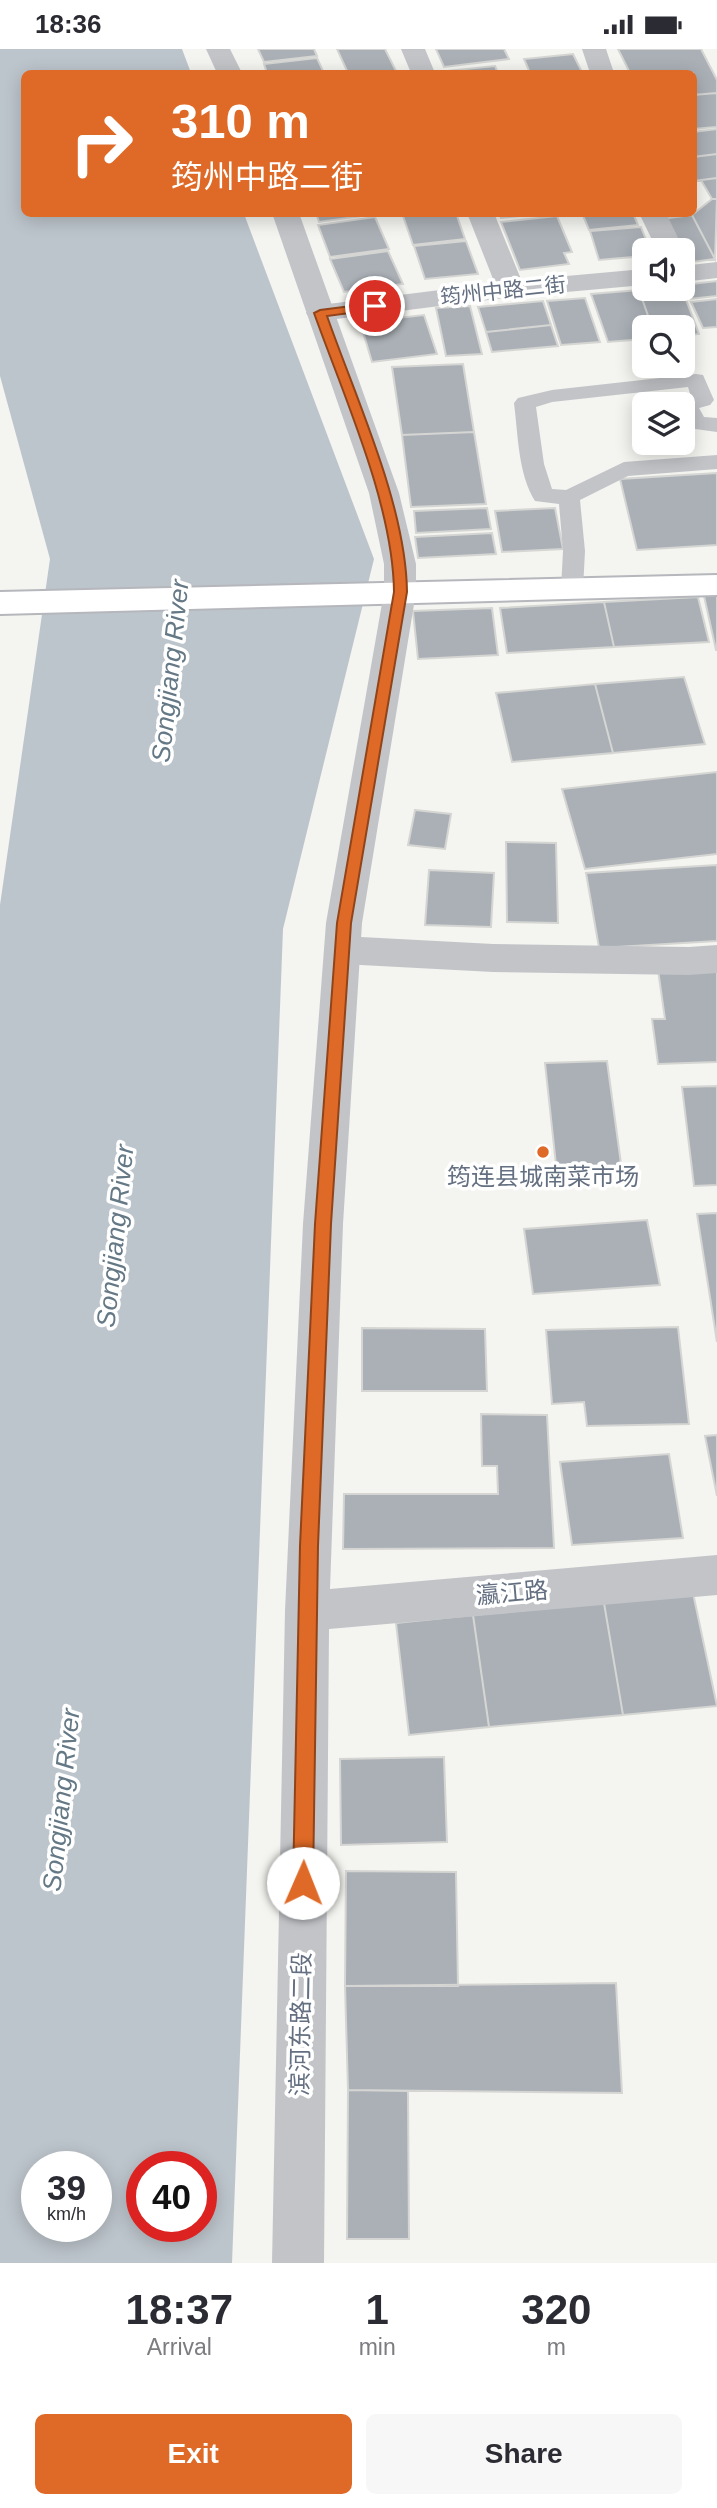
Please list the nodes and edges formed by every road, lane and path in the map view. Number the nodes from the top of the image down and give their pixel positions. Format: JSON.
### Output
{"nodes":[{"id":1,"x":218,"y":49,"type":"edge"},
{"id":2,"x":413,"y":49,"type":"edge"},
{"id":3,"x":594,"y":49,"type":"edge"},
{"id":4,"x":228,"y":70,"type":"edge"},
{"id":5,"x":422,"y":70,"type":"edge"},
{"id":6,"x":602,"y":70,"type":"edge"},
{"id":7,"x":286,"y":217,"type":"edge"},
{"id":8,"x":483,"y":217,"type":"edge"},
{"id":9,"x":654,"y":217,"type":"edge"},
{"id":10,"x":664,"y":238,"type":"edge"},
{"id":11,"x":717,"y":270,"type":"edge"},
{"id":12,"x":695,"y":273,"type":"edge"},
{"id":13,"x":632,"y":278,"type":"edge"},
{"id":14,"x":512,"y":289,"type":"junction"},
{"id":15,"x":320,"y":313,"type":"junction"},
{"id":16,"x":717,"y":425,"type":"edge"},
{"id":17,"x":717,"y":462,"type":"edge"},
{"id":18,"x":569,"y":497,"type":"junction"},
{"id":19,"x":717,"y":585,"type":"edge"},
{"id":20,"x":572,"y":589,"type":"junction"},
{"id":21,"x":400,"y":592,"type":"junction"},
{"id":22,"x":11,"y":603,"type":"edge"},
{"id":23,"x":342,"y":950,"type":"junction"},
{"id":24,"x":717,"y":959,"type":"edge"},
{"id":25,"x":717,"y":1575,"type":"edge"},
{"id":26,"x":307,"y":1611,"type":"junction"},
{"id":27,"x":298,"y":2263,"type":"edge"}],
"edges":[{"from":1,"to":4,"type":"street"},
{"from":2,"to":5,"type":"street"},
{"from":3,"to":6,"type":"street"},
{"from":7,"to":15,"type":"street","name":"滨河东路二段"},
{"from":8,"to":14,"type":"street"},
{"from":9,"to":10,"type":"street"},
{"from":11,"to":12,"type":"street"},
{"from":13,"to":14,"type":"street","name":"筠州中路二街"},
{"from":14,"to":15,"type":"street","name":"筠州中路二街"},
{"from":15,"to":21,"type":"street","name":"滨河东路二段"},
{"from":16,"to":18,"type":"lane"},
{"from":17,"to":18,"type":"lane"},
{"from":18,"to":20,"type":"lane"},
{"from":19,"to":20,"type":"main road"},
{"from":20,"to":21,"type":"main road"},
{"from":21,"to":22,"type":"main road"},
{"from":21,"to":23,"type":"street","name":"滨河东路二段"},
{"from":23,"to":24,"type":"street"},
{"from":23,"to":26,"type":"street","name":"滨河东路二段"},
{"from":25,"to":26,"type":"street","name":"瀛江路"},
{"from":26,"to":27,"type":"street","name":"滨河东路二段"}]}
